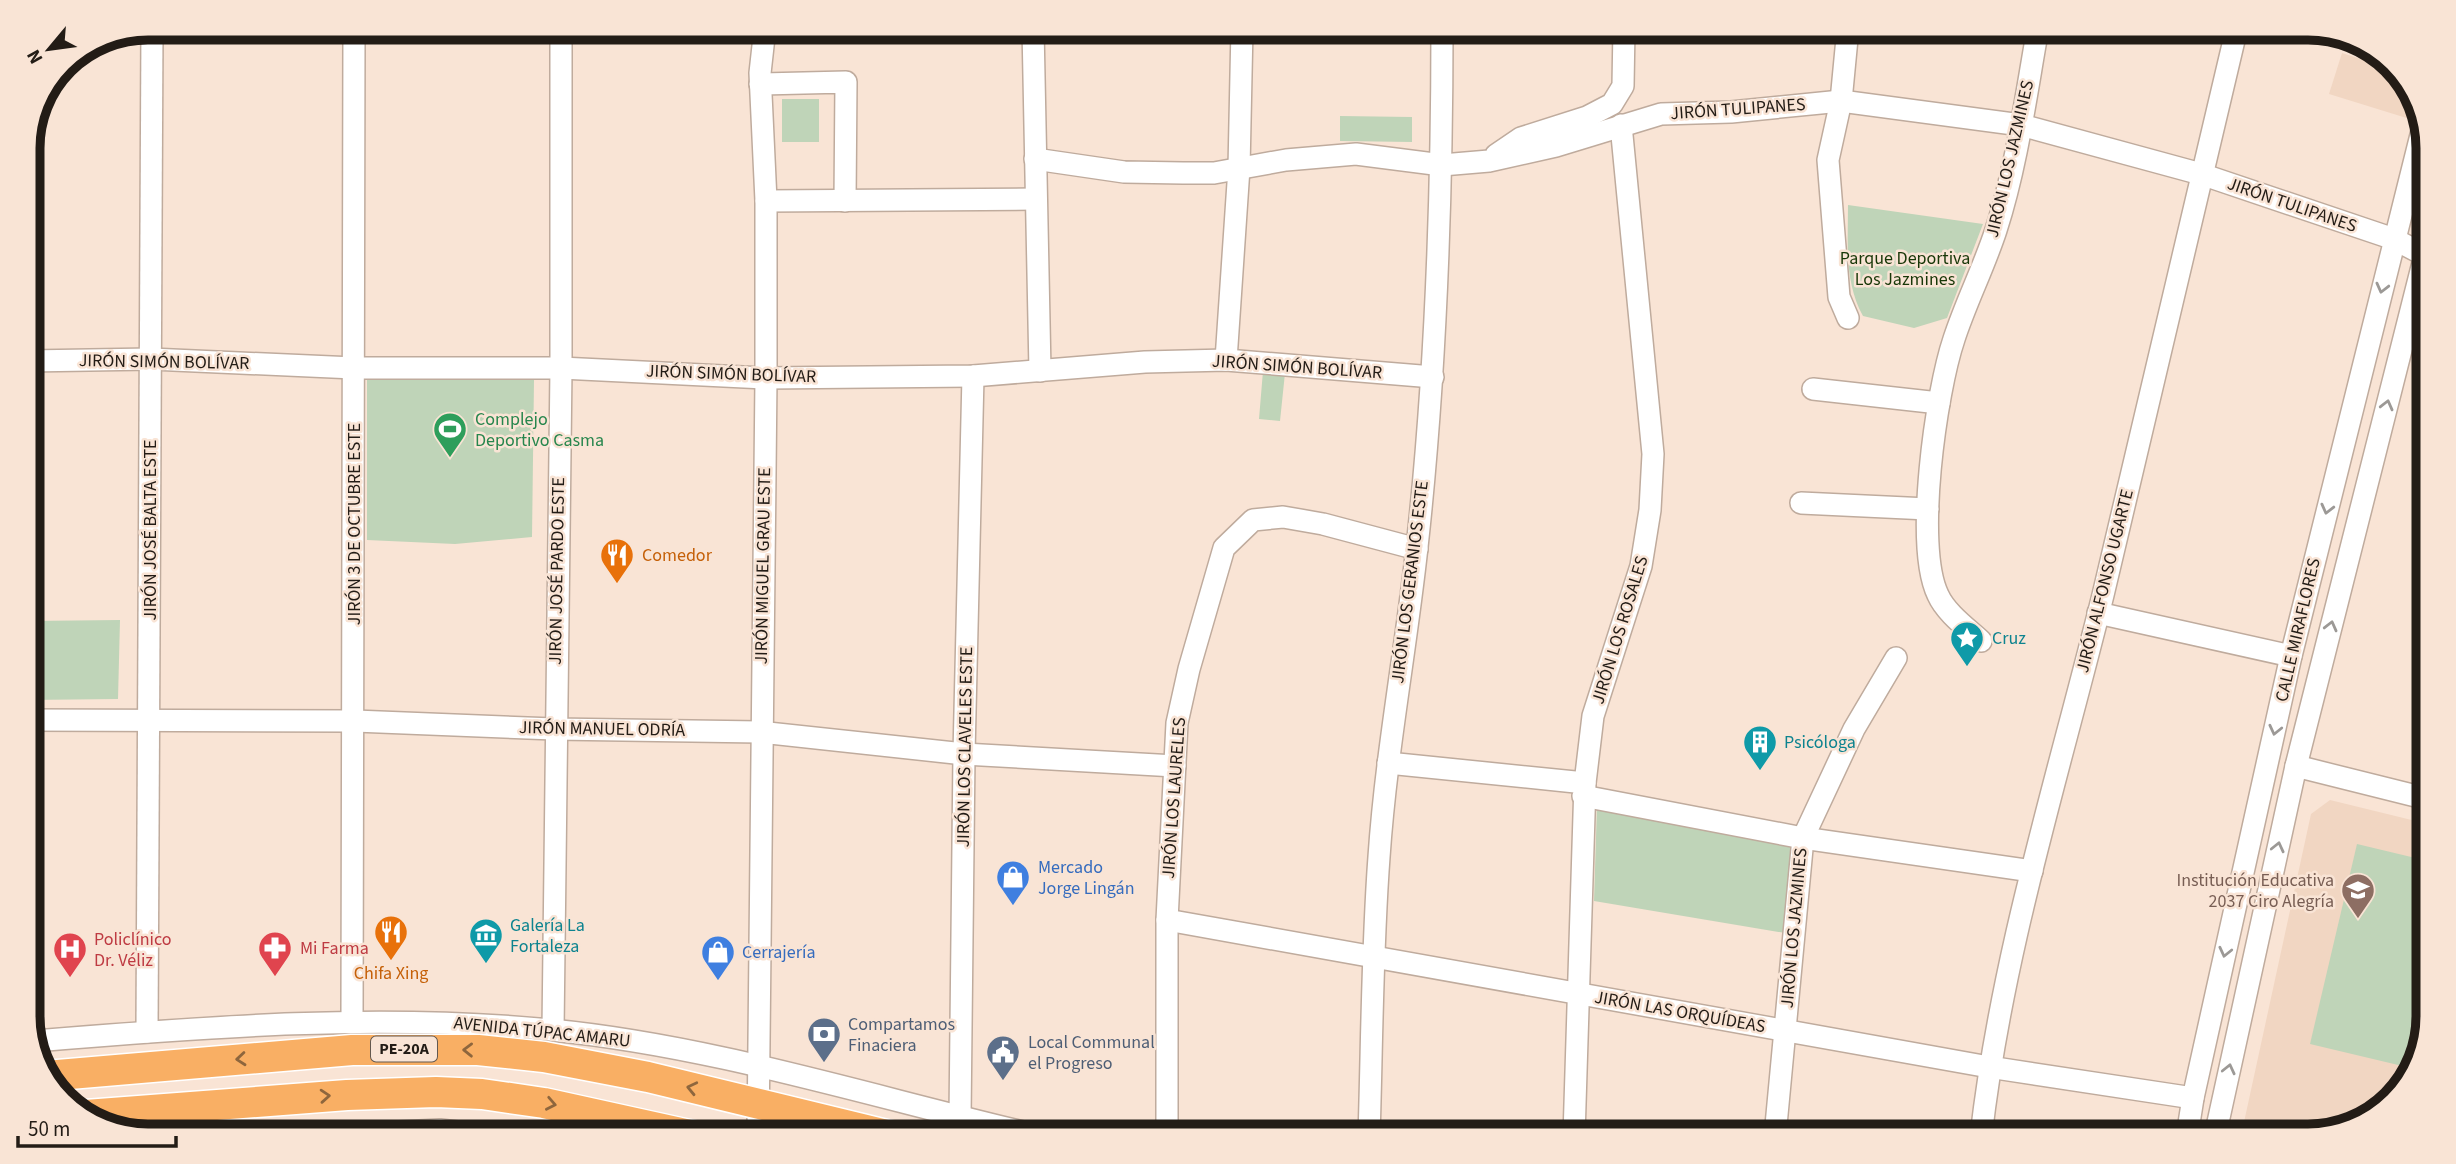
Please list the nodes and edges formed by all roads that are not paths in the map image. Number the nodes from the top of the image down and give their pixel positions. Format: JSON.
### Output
{"nodes":[{"id":1,"x":152,"y":40,"type":"edge"},
{"id":2,"x":354,"y":40,"type":"edge"},
{"id":3,"x":561,"y":40,"type":"edge"},
{"id":4,"x":764,"y":40,"type":"edge"},
{"id":5,"x":1033,"y":40,"type":"edge"},
{"id":6,"x":1242,"y":40,"type":"edge"},
{"id":7,"x":1442,"y":40,"type":"edge"},
{"id":8,"x":1624,"y":40,"type":"edge"},
{"id":9,"x":1847,"y":40,"type":"edge"},
{"id":10,"x":2036,"y":40,"type":"edge"},
{"id":11,"x":2234,"y":40,"type":"edge"},
{"id":12,"x":760,"y":83,"type":"junction"},
{"id":13,"x":1841,"y":101,"type":"junction"},
{"id":14,"x":1621,"y":125,"type":"junction"},
{"id":15,"x":2021,"y":125,"type":"junction"},
{"id":16,"x":2416,"y":154,"type":"edge"},
{"id":17,"x":1035,"y":159,"type":"junction"},
{"id":18,"x":1489,"y":161,"type":"junction"},
{"id":19,"x":1442,"y":166,"type":"junction"},
{"id":20,"x":1239,"y":168,"type":"junction"},
{"id":21,"x":2201,"y":174,"type":"junction"},
{"id":22,"x":1037,"y":199,"type":"junction"},
{"id":23,"x":766,"y":201,"type":"junction"},
{"id":24,"x":845,"y":201,"type":"junction"},
{"id":25,"x":2394,"y":239,"type":"junction"},
{"id":26,"x":2416,"y":247,"type":"edge"},
{"id":27,"x":2416,"y":294,"type":"edge"},
{"id":28,"x":1848,"y":318,"type":"dead end"},
{"id":29,"x":150,"y":359,"type":"junction"},
{"id":30,"x":1226,"y":360,"type":"junction"},
{"id":31,"x":40,"y":361,"type":"edge"},
{"id":32,"x":354,"y":368,"type":"junction"},
{"id":33,"x":561,"y":368,"type":"junction"},
{"id":34,"x":1040,"y":371,"type":"junction"},
{"id":35,"x":973,"y":376,"type":"junction"},
{"id":36,"x":766,"y":377,"type":"junction"},
{"id":37,"x":1433,"y":377,"type":"junction"},
{"id":38,"x":1813,"y":389,"type":"dead end"},
{"id":39,"x":1939,"y":403,"type":"junction"},
{"id":40,"x":1801,"y":503,"type":"dead end"},
{"id":41,"x":1928,"y":509,"type":"junction"},
{"id":42,"x":1417,"y":549,"type":"junction"},
{"id":43,"x":2098,"y":613,"type":"junction"},
{"id":44,"x":1981,"y":641,"type":"dead end"},
{"id":45,"x":2291,"y":656,"type":"junction"},
{"id":46,"x":1896,"y":658,"type":"dead end"},
{"id":47,"x":40,"y":720,"type":"edge"},
{"id":48,"x":150,"y":721,"type":"junction"},
{"id":49,"x":355,"y":721,"type":"junction"},
{"id":50,"x":554,"y":729,"type":"junction"},
{"id":51,"x":760,"y":732,"type":"junction"},
{"id":52,"x":964,"y":754,"type":"junction"},
{"id":53,"x":1388,"y":764,"type":"junction"},
{"id":54,"x":1175,"y":766,"type":"junction"},
{"id":55,"x":2296,"y":766,"type":"junction"},
{"id":56,"x":1584,"y":789,"type":"junction"},
{"id":57,"x":2416,"y":796,"type":"edge"},
{"id":58,"x":1802,"y":838,"type":"junction"},
{"id":59,"x":2032,"y":871,"type":"junction"},
{"id":60,"x":1167,"y":920,"type":"junction"},
{"id":61,"x":1376,"y":957,"type":"junction"},
{"id":62,"x":1578,"y":994,"type":"junction"},
{"id":63,"x":352,"y":1020,"type":"junction"},
{"id":64,"x":553,"y":1030,"type":"junction"},
{"id":65,"x":1785,"y":1030,"type":"junction"},
{"id":66,"x":147,"y":1032,"type":"junction"},
{"id":67,"x":43,"y":1040,"type":"edge"},
{"id":68,"x":758,"y":1067,"type":"junction"},
{"id":69,"x":1989,"y":1067,"type":"junction"},
{"id":70,"x":59,"y":1075,"type":"edge"},
{"id":71,"x":2193,"y":1098,"type":"junction"},
{"id":72,"x":758,"y":1104,"type":"junction"},
{"id":73,"x":115,"y":1118,"type":"edge"},
{"id":74,"x":960,"y":1118,"type":"junction"},
{"id":75,"x":146,"y":1122,"type":"edge"},
{"id":76,"x":639,"y":1124,"type":"edge"},
{"id":77,"x":758,"y":1124,"type":"edge"},
{"id":78,"x":841,"y":1124,"type":"edge"},
{"id":79,"x":987,"y":1124,"type":"edge"},
{"id":80,"x":1167,"y":1124,"type":"edge"},
{"id":81,"x":1369,"y":1124,"type":"edge"},
{"id":82,"x":1574,"y":1124,"type":"edge"},
{"id":83,"x":1776,"y":1124,"type":"edge"},
{"id":84,"x":1982,"y":1124,"type":"edge"},
{"id":85,"x":2189,"y":1124,"type":"edge"},
{"id":86,"x":2218,"y":1124,"type":"edge"}],
"edges":[{"from":1,"to":29,"type":"street","name":"JIRÓN JOSÉ BALTA ESTE"},
{"from":2,"to":32,"type":"street","name":"JIRÓN 3 DE OCTUBRE ESTE"},
{"from":3,"to":33,"type":"street","name":"JIRÓN JOSÉ PARDO ESTE"},
{"from":4,"to":12,"type":"street","name":"JIRÓN MIGUEL GRAU ESTE"},
{"from":5,"to":17,"type":"street"},
{"from":6,"to":20,"type":"street"},
{"from":7,"to":19,"type":"street","name":"JIRÓN LOS GERANIOS ESTE"},
{"from":8,"to":18,"type":"street"},
{"from":9,"to":13,"type":"street"},
{"from":10,"to":15,"type":"street","name":"JIRÓN LOS JAZMINES"},
{"from":11,"to":21,"type":"street","name":"JIRÓN ALFONSO UGARTE"},
{"from":12,"to":23,"type":"street","name":"JIRÓN MIGUEL GRAU ESTE"},
{"from":12,"to":24,"type":"street"},
{"from":13,"to":14,"type":"street","name":"JIRÓN TULIPANES"},
{"from":13,"to":15,"type":"street","name":"JIRÓN TULIPANES"},
{"from":13,"to":28,"type":"street"},
{"from":14,"to":18,"type":"street","name":"JIRÓN TULIPANES"},
{"from":14,"to":56,"type":"street","name":"JIRÓN LOS ROSALES"},
{"from":15,"to":21,"type":"street","name":"JIRÓN TULIPANES"},
{"from":15,"to":39,"type":"street","name":"JIRÓN LOS JAZMINES"},
{"from":16,"to":25,"type":"street","name":"CALLE MIRAFLORES"},
{"from":17,"to":20,"type":"street","name":"JIRÓN TULIPANES"},
{"from":17,"to":22,"type":"street"},
{"from":18,"to":19,"type":"street","name":"JIRÓN TULIPANES"},
{"from":19,"to":20,"type":"street","name":"JIRÓN TULIPANES"},
{"from":19,"to":37,"type":"street","name":"JIRÓN LOS GERANIOS ESTE"},
{"from":20,"to":30,"type":"street"},
{"from":21,"to":25,"type":"street","name":"JIRÓN TULIPANES"},
{"from":21,"to":43,"type":"street","name":"JIRÓN ALFONSO UGARTE"},
{"from":22,"to":24,"type":"street"},
{"from":22,"to":34,"type":"street"},
{"from":23,"to":24,"type":"street"},
{"from":23,"to":36,"type":"street","name":"JIRÓN MIGUEL GRAU ESTE"},
{"from":25,"to":26,"type":"street","name":"JIRÓN TULIPANES"},
{"from":25,"to":45,"type":"street","name":"CALLE MIRAFLORES","one_way":true},
{"from":55,"to":27,"type":"street","name":"CALLE MIRAFLORES","one_way":true},
{"from":29,"to":31,"type":"street","name":"JIRÓN SIMÓN BOLÍVAR"},
{"from":29,"to":32,"type":"street","name":"JIRÓN SIMÓN BOLÍVAR"},
{"from":29,"to":48,"type":"street","name":"JIRÓN JOSÉ BALTA ESTE"},
{"from":30,"to":34,"type":"street","name":"JIRÓN SIMÓN BOLÍVAR"},
{"from":30,"to":37,"type":"street","name":"JIRÓN SIMÓN BOLÍVAR"},
{"from":32,"to":33,"type":"street","name":"JIRÓN SIMÓN BOLÍVAR"},
{"from":32,"to":49,"type":"street","name":"JIRÓN 3 DE OCTUBRE ESTE"},
{"from":33,"to":36,"type":"street","name":"JIRÓN SIMÓN BOLÍVAR"},
{"from":33,"to":50,"type":"street","name":"JIRÓN JOSÉ PARDO ESTE"},
{"from":34,"to":35,"type":"street","name":"JIRÓN SIMÓN BOLÍVAR"},
{"from":35,"to":36,"type":"street","name":"JIRÓN SIMÓN BOLÍVAR"},
{"from":35,"to":52,"type":"street","name":"JIRÓN LOS CLAVELES ESTE"},
{"from":36,"to":51,"type":"street","name":"JIRÓN MIGUEL GRAU ESTE"},
{"from":37,"to":42,"type":"street","name":"JIRÓN LOS GERANIOS ESTE"},
{"from":38,"to":39,"type":"street"},
{"from":39,"to":41,"type":"street","name":"JIRÓN LOS JAZMINES"},
{"from":40,"to":41,"type":"street"},
{"from":41,"to":44,"type":"street","name":"JIRÓN LOS JAZMINES"},
{"from":42,"to":53,"type":"street","name":"JIRÓN LOS GERANIOS ESTE"},
{"from":42,"to":54,"type":"street","name":"JIRÓN LOS LAURELES"},
{"from":43,"to":45,"type":"street"},
{"from":43,"to":59,"type":"street","name":"JIRÓN ALFONSO UGARTE"},
{"from":45,"to":71,"type":"street","name":"CALLE MIRAFLORES","one_way":true},
{"from":46,"to":58,"type":"street","name":"JIRÓN LOS JAZMINES"},
{"from":47,"to":48,"type":"street","name":"JIRÓN MANUEL ODRÍA"},
{"from":48,"to":49,"type":"street","name":"JIRÓN MANUEL ODRÍA"},
{"from":48,"to":66,"type":"street","name":"JIRÓN JOSÉ BALTA ESTE"},
{"from":49,"to":50,"type":"street","name":"JIRÓN MANUEL ODRÍA"},
{"from":49,"to":63,"type":"street","name":"JIRÓN 3 DE OCTUBRE ESTE"},
{"from":50,"to":51,"type":"street","name":"JIRÓN MANUEL ODRÍA"},
{"from":50,"to":64,"type":"street","name":"JIRÓN JOSÉ PARDO ESTE"},
{"from":51,"to":52,"type":"street","name":"JIRÓN MANUEL ODRÍA"},
{"from":51,"to":68,"type":"street","name":"JIRÓN MIGUEL GRAU ESTE"},
{"from":52,"to":54,"type":"street","name":"JIRÓN MANUEL ODRÍA"},
{"from":52,"to":74,"type":"street","name":"JIRÓN LOS CLAVELES ESTE"},
{"from":53,"to":56,"type":"street"},
{"from":53,"to":61,"type":"street","name":"JIRÓN LOS GERANIOS ESTE"},
{"from":54,"to":60,"type":"street","name":"JIRÓN LOS LAURELES"},
{"from":55,"to":57,"type":"street"},
{"from":86,"to":55,"type":"street","name":"CALLE MIRAFLORES","one_way":true},
{"from":56,"to":58,"type":"street"},
{"from":56,"to":62,"type":"street","name":"JIRÓN LOS ROSALES"},
{"from":58,"to":59,"type":"street"},
{"from":58,"to":65,"type":"street","name":"JIRÓN LOS JAZMINES"},
{"from":59,"to":69,"type":"street","name":"JIRÓN ALFONSO UGARTE"},
{"from":60,"to":61,"type":"street","name":"JIRÓN LAS ORQUÍDEAS"},
{"from":60,"to":80,"type":"street","name":"JIRÓN LOS LAURELES"},
{"from":61,"to":62,"type":"street","name":"JIRÓN LAS ORQUÍDEAS"},
{"from":61,"to":81,"type":"street","name":"JIRÓN LOS GERANIOS ESTE"},
{"from":62,"to":65,"type":"street","name":"JIRÓN LAS ORQUÍDEAS"},
{"from":62,"to":82,"type":"street","name":"JIRÓN LOS ROSALES"},
{"from":63,"to":64,"type":"street","name":"AVENIDA TÚPAC AMARU"},
{"from":63,"to":66,"type":"street","name":"AVENIDA TÚPAC AMARU"},
{"from":64,"to":68,"type":"street","name":"AVENIDA TÚPAC AMARU"},
{"from":65,"to":69,"type":"street","name":"JIRÓN LAS ORQUÍDEAS"},
{"from":65,"to":83,"type":"street","name":"JIRÓN LOS JAZMINES"},
{"from":66,"to":67,"type":"street","name":"AVENIDA TÚPAC AMARU"},
{"from":68,"to":72,"type":"street","name":"JIRÓN MIGUEL GRAU ESTE"},
{"from":68,"to":74,"type":"street","name":"AVENIDA TÚPAC AMARU"},
{"from":69,"to":71,"type":"street","name":"JIRÓN LAS ORQUÍDEAS"},
{"from":69,"to":84,"type":"street","name":"JIRÓN ALFONSO UGARTE"},
{"from":72,"to":70,"type":"highway","name":"AVENIDA TÚPAC AMARU","number":"PE-20A","one_way":true},
{"from":71,"to":85,"type":"street","name":"CALLE MIRAFLORES"},
{"from":72,"to":77,"type":"street","name":"JIRÓN MIGUEL GRAU ESTE"},
{"from":72,"to":78,"type":"highway","name":"AVENIDA TÚPAC AMARU","number":"PE-20A"},
{"from":73,"to":75,"type":"highway"},
{"from":74,"to":79,"type":"street","name":"AVENIDA TÚPAC AMARU"},
{"from":75,"to":76,"type":"highway","one_way":true}]}
